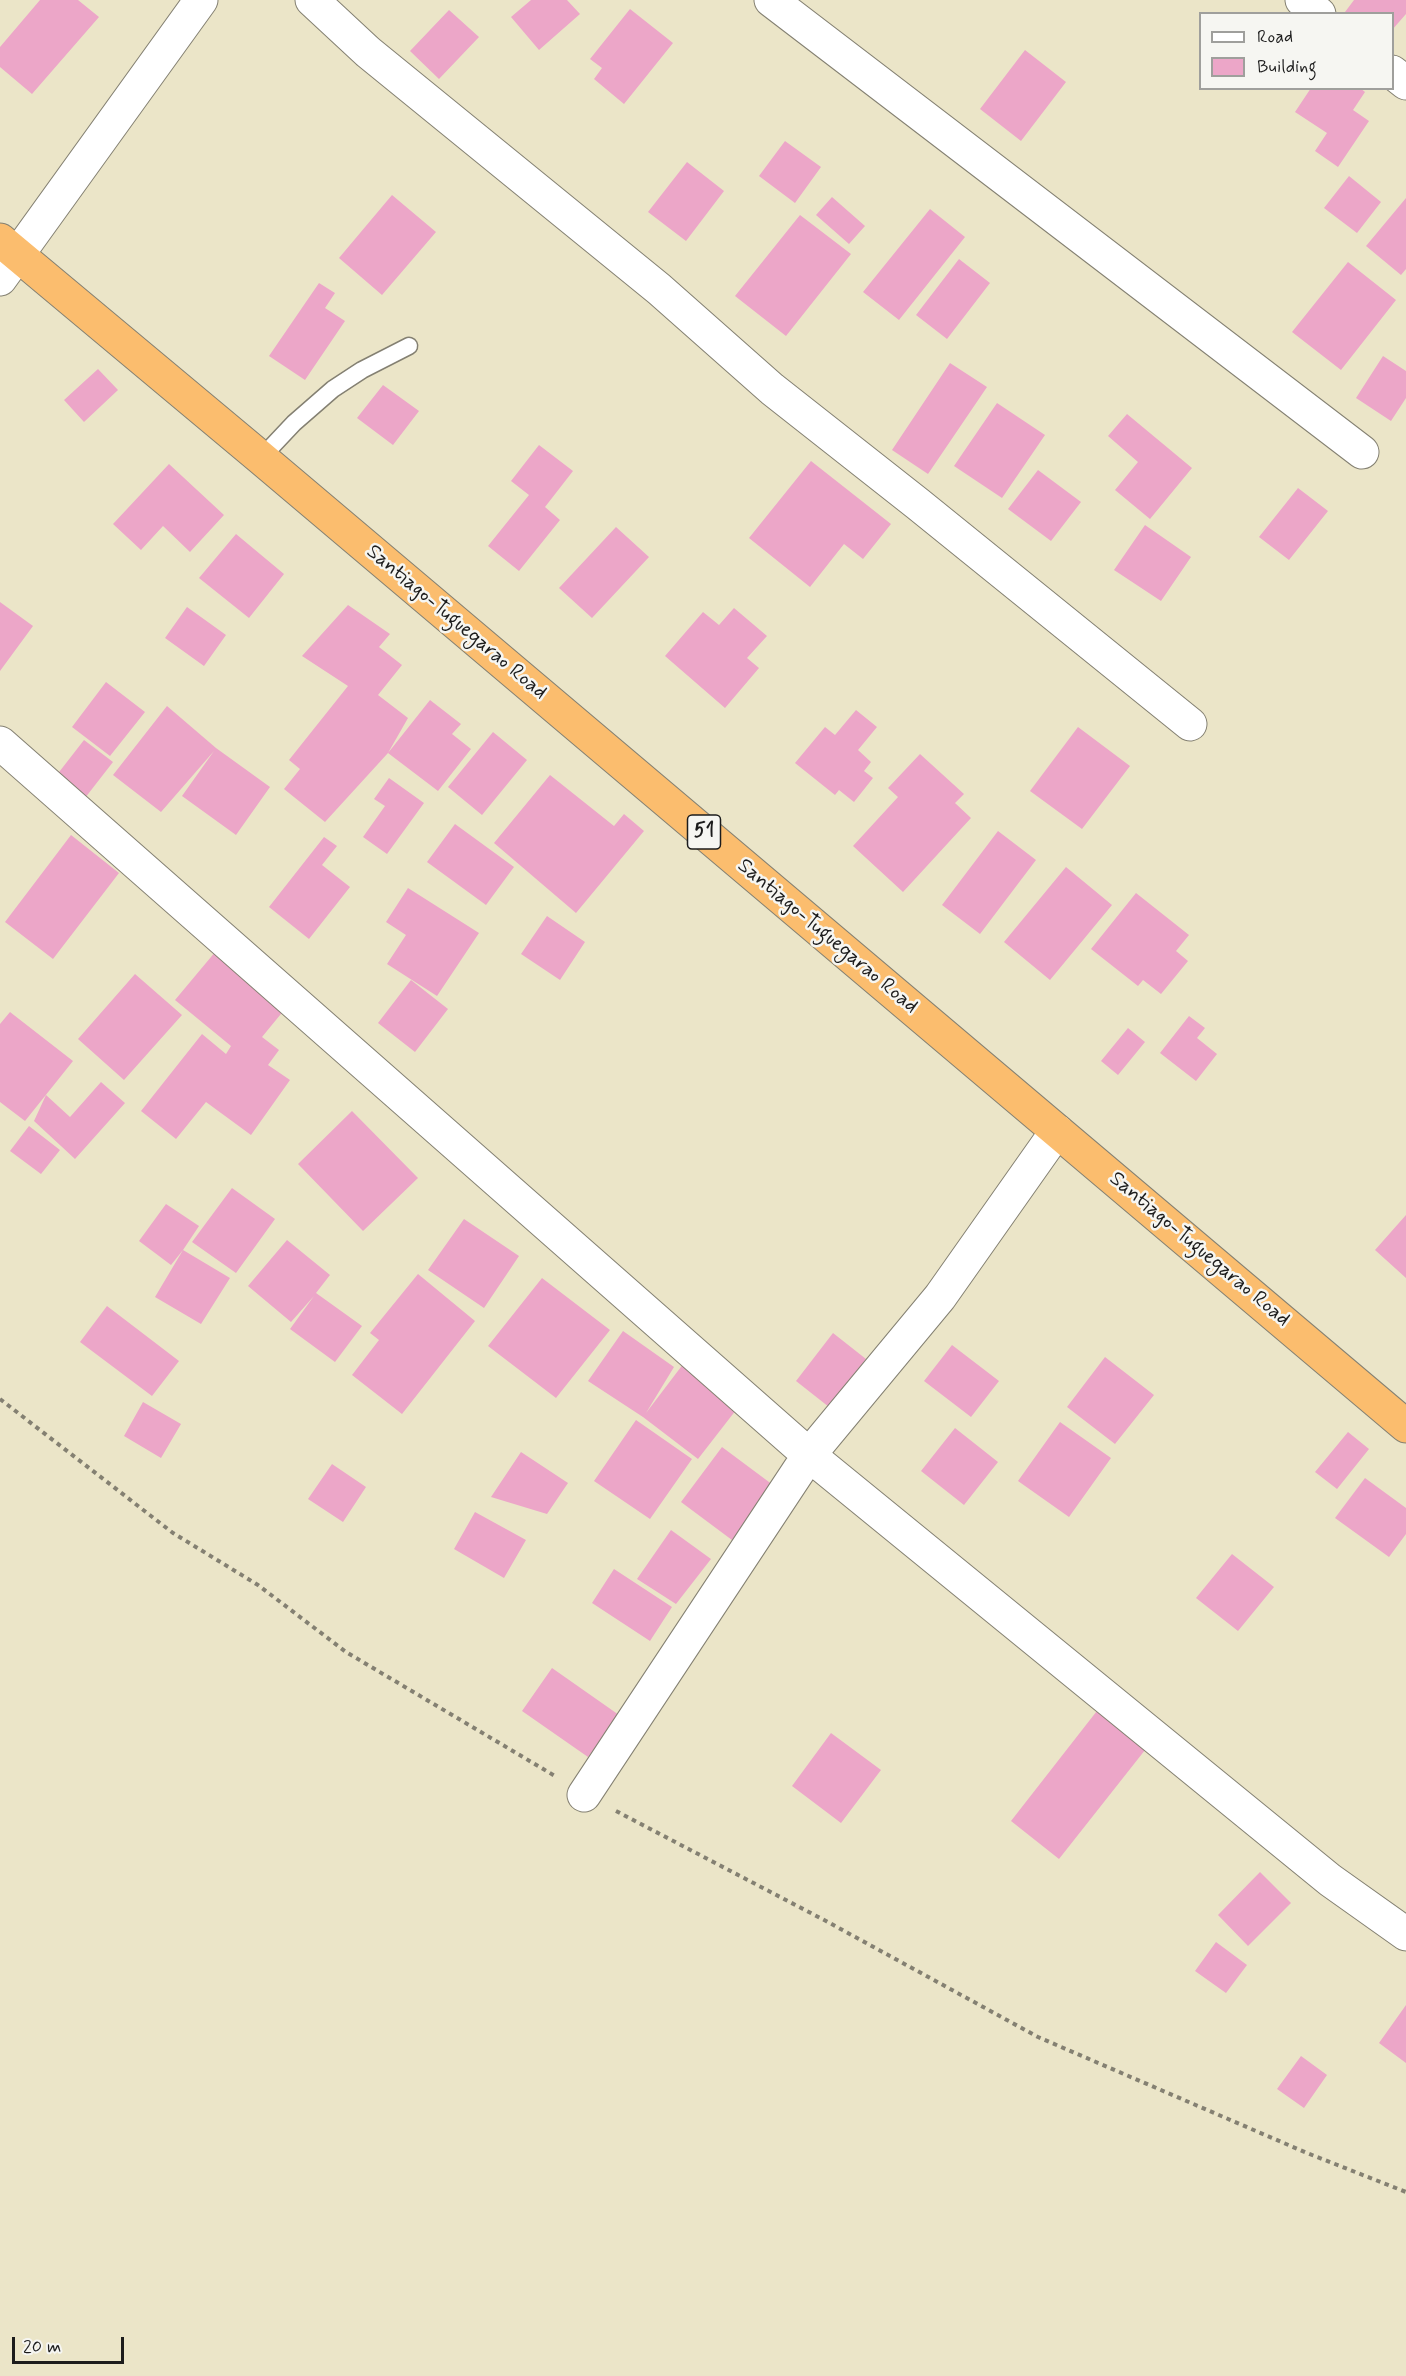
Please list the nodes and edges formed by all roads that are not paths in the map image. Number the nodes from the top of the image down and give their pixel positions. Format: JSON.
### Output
{"nodes":[{"id":1,"x":201,"y":0,"type":"edge"},
{"id":2,"x":312,"y":0,"type":"edge"},
{"id":3,"x":771,"y":0,"type":"edge"},
{"id":4,"x":1302,"y":0,"type":"edge"},
{"id":5,"x":1317,"y":12,"type":"edge"},
{"id":6,"x":1394,"y":74,"type":"edge"},
{"id":7,"x":1406,"y":83,"type":"edge"},
{"id":8,"x":6,"y":258,"type":"edge"},
{"id":9,"x":409,"y":346,"type":"dead end"},
{"id":10,"x":1362,"y":452,"type":"dead end"},
{"id":11,"x":261,"y":458,"type":"junction"},
{"id":12,"x":1190,"y":724,"type":"dead end"},
{"id":13,"x":0,"y":743,"type":"edge"},
{"id":14,"x":1057,"y":1131,"type":"junction"},
{"id":15,"x":1406,"y":1426,"type":"edge"},
{"id":16,"x":809,"y":1455,"type":"junction"},
{"id":17,"x":584,"y":1795,"type":"road end"},
{"id":18,"x":1406,"y":1934,"type":"edge"}],
"edges":[{"from":1,"to":8,"type":"street"},
{"from":2,"to":12,"type":"street"},
{"from":3,"to":10,"type":"street"},
{"from":4,"to":5,"type":"street"},
{"from":6,"to":7,"type":"street"},
{"from":8,"to":11,"type":"highway","name":"Santiago-Tuguegarao Road","number":"51"},
{"from":9,"to":11,"type":"lane"},
{"from":11,"to":14,"type":"highway","name":"Santiago-Tuguegarao Road","number":"51"},
{"from":13,"to":16,"type":"street"},
{"from":14,"to":15,"type":"highway","name":"Santiago-Tuguegarao Road","number":"51"},
{"from":14,"to":16,"type":"street"},
{"from":16,"to":17,"type":"street"},
{"from":16,"to":18,"type":"street"}]}
